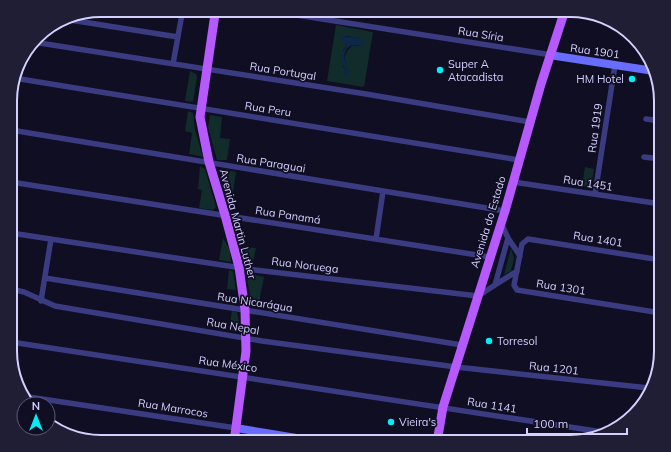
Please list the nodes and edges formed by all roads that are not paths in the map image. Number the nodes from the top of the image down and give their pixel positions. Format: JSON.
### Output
{"nodes":[{"id":1,"x":181,"y":17,"type":"edge"},
{"id":2,"x":215,"y":17,"type":"edge"},
{"id":3,"x":309,"y":17,"type":"edge"},
{"id":4,"x":563,"y":17,"type":"edge"},
{"id":5,"x":75,"y":21,"type":"edge"},
{"id":6,"x":178,"y":37,"type":"junction"},
{"id":7,"x":39,"y":43,"type":"edge"},
{"id":8,"x":553,"y":56,"type":"junction"},
{"id":9,"x":173,"y":64,"type":"junction"},
{"id":10,"x":615,"y":65,"type":"junction"},
{"id":11,"x":206,"y":69,"type":"junction"},
{"id":12,"x":648,"y":70,"type":"edge"},
{"id":13,"x":20,"y":79,"type":"edge"},
{"id":14,"x":200,"y":108,"type":"junction"},
{"id":15,"x":646,"y":119,"type":"dead end"},
{"id":16,"x":654,"y":120,"type":"edge"},
{"id":17,"x":530,"y":122,"type":"junction"},
{"id":18,"x":17,"y":131,"type":"edge"},
{"id":19,"x":644,"y":157,"type":"dead end"},
{"id":20,"x":654,"y":158,"type":"edge"},
{"id":21,"x":519,"y":160,"type":"junction"},
{"id":22,"x":209,"y":162,"type":"junction"},
{"id":23,"x":513,"y":182,"type":"junction"},
{"id":24,"x":17,"y":183,"type":"edge"},
{"id":25,"x":383,"y":191,"type":"junction"},
{"id":26,"x":596,"y":194,"type":"junction"},
{"id":27,"x":654,"y":203,"type":"edge"},
{"id":28,"x":505,"y":211,"type":"junction"},
{"id":29,"x":225,"y":215,"type":"junction"},
{"id":30,"x":501,"y":223,"type":"junction"},
{"id":31,"x":17,"y":234,"type":"edge"},
{"id":32,"x":508,"y":238,"type":"junction"},
{"id":33,"x":51,"y":239,"type":"junction"},
{"id":34,"x":376,"y":239,"type":"junction"},
{"id":35,"x":532,"y":239,"type":"joint"},
{"id":36,"x":520,"y":256,"type":"junction"},
{"id":37,"x":490,"y":257,"type":"junction"},
{"id":38,"x":654,"y":259,"type":"edge"},
{"id":39,"x":238,"y":267,"type":"junction"},
{"id":40,"x":517,"y":271,"type":"junction"},
{"id":41,"x":45,"y":278,"type":"junction"},
{"id":42,"x":495,"y":285,"type":"junction"},
{"id":43,"x":17,"y":291,"type":"edge"},
{"id":44,"x":478,"y":296,"type":"junction"},
{"id":45,"x":41,"y":301,"type":"junction"},
{"id":46,"x":245,"y":310,"type":"junction"},
{"id":47,"x":654,"y":312,"type":"edge"},
{"id":48,"x":247,"y":338,"type":"junction"},
{"id":49,"x":17,"y":343,"type":"edge"},
{"id":50,"x":462,"y":345,"type":"junction"},
{"id":51,"x":456,"y":367,"type":"junction"},
{"id":52,"x":243,"y":376,"type":"junction"},
{"id":53,"x":645,"y":388,"type":"edge"},
{"id":54,"x":56,"y":401,"type":"edge"},
{"id":55,"x":442,"y":407,"type":"junction"},
{"id":56,"x":236,"y":428,"type":"junction"},
{"id":57,"x":596,"y":431,"type":"edge"},
{"id":58,"x":235,"y":435,"type":"edge"},
{"id":59,"x":278,"y":435,"type":"edge"},
{"id":60,"x":438,"y":435,"type":"edge"}],
"edges":[{"from":1,"to":6,"type":"street"},
{"from":2,"to":11,"type":"main road","name":"Avenida Martin Luther"},
{"from":3,"to":8,"type":"street","name":"Rua Síria"},
{"from":4,"to":8,"type":"main road","name":"Avenida do Estado"},
{"from":5,"to":6,"type":"street"},
{"from":6,"to":9,"type":"street"},
{"from":7,"to":9,"type":"street","name":"Rua Portugal"},
{"from":8,"to":10,"type":"street","name":"Rua 1901"},
{"from":8,"to":17,"type":"main road","name":"Avenida do Estado"},
{"from":9,"to":11,"type":"street","name":"Rua Portugal"},
{"from":10,"to":12,"type":"street","name":"Rua 1901"},
{"from":10,"to":26,"type":"street","name":"Rua 1919"},
{"from":11,"to":14,"type":"main road","name":"Avenida Martin Luther"},
{"from":11,"to":17,"type":"street","name":"Rua Portugal"},
{"from":13,"to":14,"type":"street","name":"Rua Peru"},
{"from":14,"to":21,"type":"street","name":"Rua Peru"},
{"from":14,"to":22,"type":"main road","name":"Avenida Martin Luther"},
{"from":15,"to":16,"type":"street"},
{"from":17,"to":21,"type":"main road","name":"Avenida do Estado"},
{"from":18,"to":22,"type":"street","name":"Rua Paraguai"},
{"from":19,"to":20,"type":"street"},
{"from":21,"to":23,"type":"main road","name":"Avenida do Estado"},
{"from":22,"to":25,"type":"street","name":"Rua Paraguai"},
{"from":22,"to":29,"type":"main road","name":"Avenida Martin Luther"},
{"from":23,"to":26,"type":"street","name":"Rua 1451"},
{"from":23,"to":28,"type":"main road","name":"Avenida do Estado"},
{"from":24,"to":29,"type":"street","name":"Rua Panamá"},
{"from":25,"to":28,"type":"street","name":"Rua Paraguai"},
{"from":25,"to":34,"type":"street"},
{"from":26,"to":27,"type":"street","name":"Rua 1451"},
{"from":28,"to":30,"type":"main road","name":"Avenida do Estado"},
{"from":29,"to":34,"type":"street","name":"Rua Panamá"},
{"from":29,"to":39,"type":"main road","name":"Avenida Martin Luther"},
{"from":30,"to":32,"type":"street"},
{"from":30,"to":37,"type":"main road","name":"Avenida do Estado"},
{"from":31,"to":33,"type":"street","name":"Rua Noruega"},
{"from":32,"to":36,"type":"street"},
{"from":32,"to":42,"type":"street"},
{"from":33,"to":39,"type":"street","name":"Rua Noruega"},
{"from":33,"to":41,"type":"street"},
{"from":34,"to":37,"type":"street","name":"Rua Panamá"},
{"from":35,"to":36,"type":"street","name":"Rua 1301"},
{"from":35,"to":38,"type":"street","name":"Rua 1401"},
{"from":36,"to":40,"type":"street","name":"Rua 1301"},
{"from":37,"to":44,"type":"main road","name":"Avenida do Estado"},
{"from":39,"to":44,"type":"street","name":"Rua Noruega"},
{"from":39,"to":46,"type":"main road","name":"Avenida Martin Luther"},
{"from":40,"to":42,"type":"street"},
{"from":40,"to":47,"type":"street","name":"Rua 1301"},
{"from":41,"to":45,"type":"street"},
{"from":41,"to":46,"type":"street","name":"Rua Nicarágua"},
{"from":42,"to":44,"type":"street"},
{"from":43,"to":45,"type":"street","name":"Rua Nepal"},
{"from":44,"to":50,"type":"main road","name":"Avenida do Estado"},
{"from":45,"to":48,"type":"street","name":"Rua Nepal"},
{"from":46,"to":48,"type":"main road","name":"Avenida Martin Luther"},
{"from":46,"to":50,"type":"street","name":"Rua Nicarágua"},
{"from":48,"to":51,"type":"street","name":"Rua Nepal"},
{"from":48,"to":52,"type":"main road","name":"Avenida Martin Luther"},
{"from":49,"to":52,"type":"street","name":"Rua México"},
{"from":50,"to":51,"type":"main road","name":"Avenida do Estado"},
{"from":51,"to":53,"type":"street","name":"Rua 1201"},
{"from":51,"to":55,"type":"main road","name":"Avenida do Estado"},
{"from":52,"to":55,"type":"street","name":"Rua México"},
{"from":52,"to":56,"type":"main road","name":"Avenida Martin Luther"},
{"from":54,"to":56,"type":"street","name":"Rua Marrocos"},
{"from":55,"to":57,"type":"street","name":"Rua 1141"},
{"from":55,"to":60,"type":"main road","name":"Avenida do Estado"},
{"from":56,"to":58,"type":"main road","name":"Avenida Martin Luther"},
{"from":56,"to":59,"type":"street","name":"Rua Marrocos"}]}
